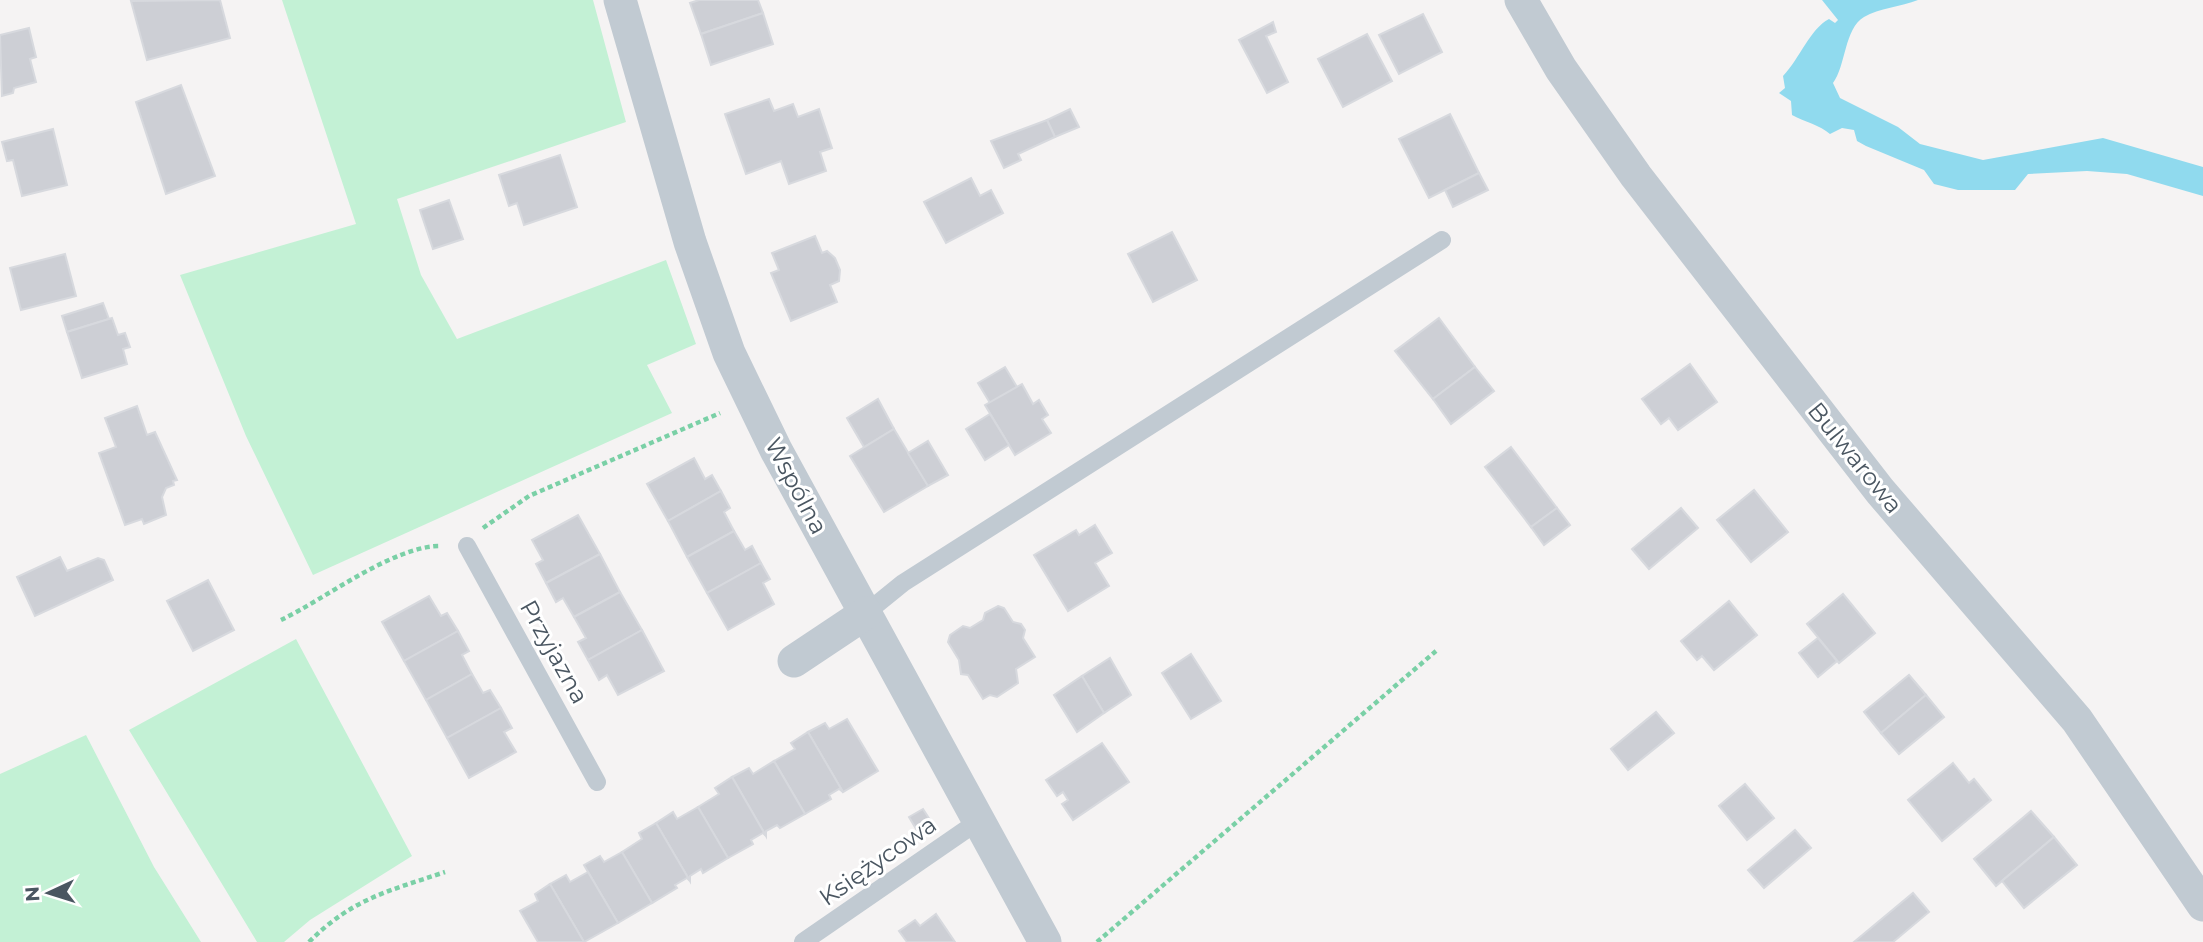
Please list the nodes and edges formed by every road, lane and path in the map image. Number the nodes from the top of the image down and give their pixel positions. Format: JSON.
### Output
{"nodes":[{"id":1,"x":620,"y":0,"type":"edge"},
{"id":2,"x":1521,"y":0,"type":"edge"},
{"id":3,"x":1442,"y":240,"type":"dead end"},
{"id":4,"x":750,"y":397,"type":"junction"},
{"id":5,"x":467,"y":546,"type":"junction"},
{"id":6,"x":866,"y":613,"type":"junction"},
{"id":7,"x":281,"y":620,"type":"dead end"},
{"id":8,"x":1436,"y":651,"type":"dead end"},
{"id":9,"x":794,"y":661,"type":"dead end"},
{"id":10,"x":597,"y":782,"type":"dead end"},
{"id":11,"x":980,"y":820,"type":"junction"},
{"id":12,"x":446,"y":872,"type":"dead end"},
{"id":13,"x":2203,"y":905,"type":"edge"},
{"id":14,"x":309,"y":942,"type":"edge"},
{"id":15,"x":803,"y":942,"type":"edge"},
{"id":16,"x":1045,"y":942,"type":"edge"},
{"id":17,"x":1097,"y":942,"type":"edge"}],
"edges":[{"from":1,"to":4,"type":"street","name":"Wspólna"},
{"from":2,"to":13,"type":"street","name":"Bulwarowa"},
{"from":3,"to":6,"type":"lane"},
{"from":4,"to":5,"type":"path"},
{"from":4,"to":6,"type":"street","name":"Wspólna"},
{"from":5,"to":7,"type":"path"},
{"from":5,"to":10,"type":"lane","name":"Przyjazna"},
{"from":6,"to":9,"type":"street"},
{"from":6,"to":11,"type":"street","name":"Wspólna"},
{"from":8,"to":17,"type":"path"},
{"from":11,"to":15,"type":"lane","name":"Księżycowa"},
{"from":11,"to":16,"type":"street","name":"Wspólna"},
{"from":12,"to":14,"type":"path"}]}
